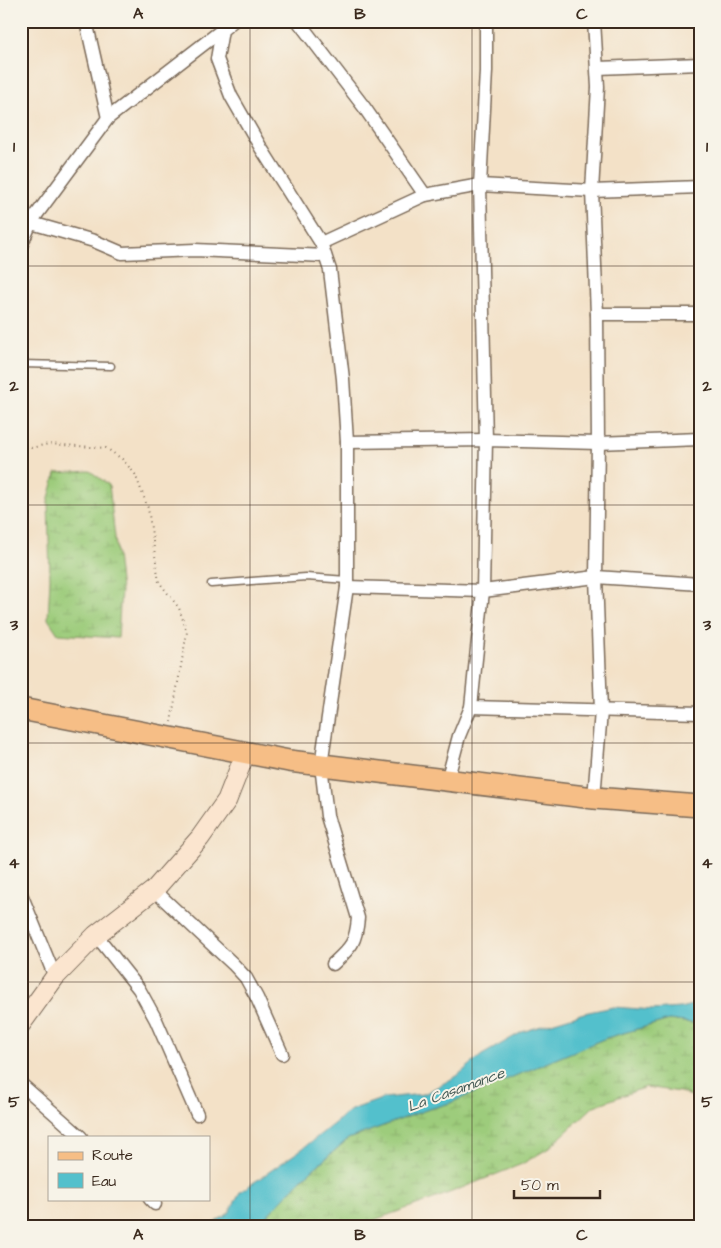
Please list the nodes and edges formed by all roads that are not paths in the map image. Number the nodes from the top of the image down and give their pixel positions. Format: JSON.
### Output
{"nodes":[{"id":1,"x":86,"y":21,"type":"edge"},
{"id":2,"x":233,"y":21,"type":"edge"},
{"id":3,"x":298,"y":21,"type":"edge"},
{"id":4,"x":486,"y":21,"type":"edge"},
{"id":5,"x":594,"y":21,"type":"edge"},
{"id":6,"x":222,"y":30,"type":"junction"},
{"id":7,"x":700,"y":64,"type":"edge"},
{"id":8,"x":598,"y":68,"type":"junction"},
{"id":9,"x":108,"y":118,"type":"junction"},
{"id":10,"x":480,"y":185,"type":"junction"},
{"id":11,"x":700,"y":187,"type":"edge"},
{"id":12,"x":592,"y":191,"type":"junction"},
{"id":13,"x":426,"y":195,"type":"junction"},
{"id":14,"x":26,"y":221,"type":"edge"},
{"id":15,"x":321,"y":243,"type":"junction"},
{"id":16,"x":21,"y":246,"type":"edge"},
{"id":17,"x":325,"y":256,"type":"junction"},
{"id":18,"x":597,"y":314,"type":"junction"},
{"id":19,"x":700,"y":314,"type":"edge"},
{"id":20,"x":21,"y":364,"type":"edge"},
{"id":21,"x":110,"y":366,"type":"dead end"},
{"id":22,"x":700,"y":439,"type":"edge"},
{"id":23,"x":486,"y":440,"type":"junction"},
{"id":24,"x":347,"y":442,"type":"junction"},
{"id":25,"x":598,"y":443,"type":"junction"},
{"id":26,"x":596,"y":578,"type":"junction"},
{"id":27,"x":211,"y":584,"type":"dead end"},
{"id":28,"x":347,"y":584,"type":"junction"},
{"id":29,"x":700,"y":584,"type":"edge"},
{"id":30,"x":483,"y":591,"type":"junction"},
{"id":31,"x":471,"y":707,"type":"junction"},
{"id":32,"x":21,"y":709,"type":"edge"},
{"id":33,"x":601,"y":711,"type":"junction"},
{"id":34,"x":700,"y":713,"type":"edge"},
{"id":35,"x":245,"y":754,"type":"junction"},
{"id":36,"x":321,"y":765,"type":"junction"},
{"id":37,"x":447,"y":781,"type":"junction"},
{"id":38,"x":594,"y":798,"type":"junction"},
{"id":39,"x":700,"y":806,"type":"edge"},
{"id":40,"x":154,"y":890,"type":"junction"},
{"id":41,"x":21,"y":894,"type":"edge"},
{"id":42,"x":96,"y":935,"type":"junction"},
{"id":43,"x":333,"y":964,"type":"dead end"},
{"id":44,"x":55,"y":977,"type":"junction"},
{"id":45,"x":21,"y":1024,"type":"edge"},
{"id":46,"x":282,"y":1054,"type":"dead end"},
{"id":47,"x":21,"y":1084,"type":"edge"},
{"id":48,"x":197,"y":1114,"type":"dead end"},
{"id":49,"x":80,"y":1136,"type":"edge"}],
"edges":[{"from":1,"to":9,"type":"street"},
{"from":2,"to":6,"type":"street"},
{"from":3,"to":13,"type":"street"},
{"from":4,"to":10,"type":"street"},
{"from":5,"to":8,"type":"street"},
{"from":6,"to":9,"type":"street"},
{"from":6,"to":15,"type":"street"},
{"from":7,"to":8,"type":"street"},
{"from":8,"to":12,"type":"street"},
{"from":9,"to":14,"type":"street"},
{"from":10,"to":12,"type":"street"},
{"from":10,"to":13,"type":"street"},
{"from":10,"to":23,"type":"street"},
{"from":11,"to":12,"type":"street"},
{"from":12,"to":18,"type":"street"},
{"from":13,"to":15,"type":"street"},
{"from":14,"to":16,"type":"street"},
{"from":14,"to":17,"type":"street"},
{"from":15,"to":17,"type":"street"},
{"from":17,"to":24,"type":"street"},
{"from":18,"to":19,"type":"street"},
{"from":18,"to":25,"type":"street"},
{"from":20,"to":21,"type":"lane"},
{"from":22,"to":25,"type":"street"},
{"from":23,"to":24,"type":"street"},
{"from":23,"to":25,"type":"street"},
{"from":23,"to":30,"type":"street"},
{"from":24,"to":28,"type":"street"},
{"from":25,"to":26,"type":"street"},
{"from":26,"to":29,"type":"street"},
{"from":26,"to":30,"type":"street"},
{"from":26,"to":33,"type":"street"},
{"from":27,"to":28,"type":"lane"},
{"from":28,"to":30,"type":"street"},
{"from":28,"to":36,"type":"street"},
{"from":30,"to":31,"type":"street"},
{"from":31,"to":33,"type":"street"},
{"from":31,"to":37,"type":"street"},
{"from":32,"to":35,"type":"main road"},
{"from":33,"to":34,"type":"street"},
{"from":33,"to":38,"type":"street"},
{"from":35,"to":36,"type":"main road"},
{"from":35,"to":40,"type":"street"},
{"from":36,"to":37,"type":"main road"},
{"from":36,"to":43,"type":"street"},
{"from":37,"to":38,"type":"main road"},
{"from":38,"to":39,"type":"main road"},
{"from":40,"to":42,"type":"street"},
{"from":40,"to":46,"type":"street"},
{"from":41,"to":44,"type":"street"},
{"from":42,"to":44,"type":"street"},
{"from":42,"to":48,"type":"street"},
{"from":44,"to":45,"type":"street"},
{"from":47,"to":49,"type":"street"}]}
